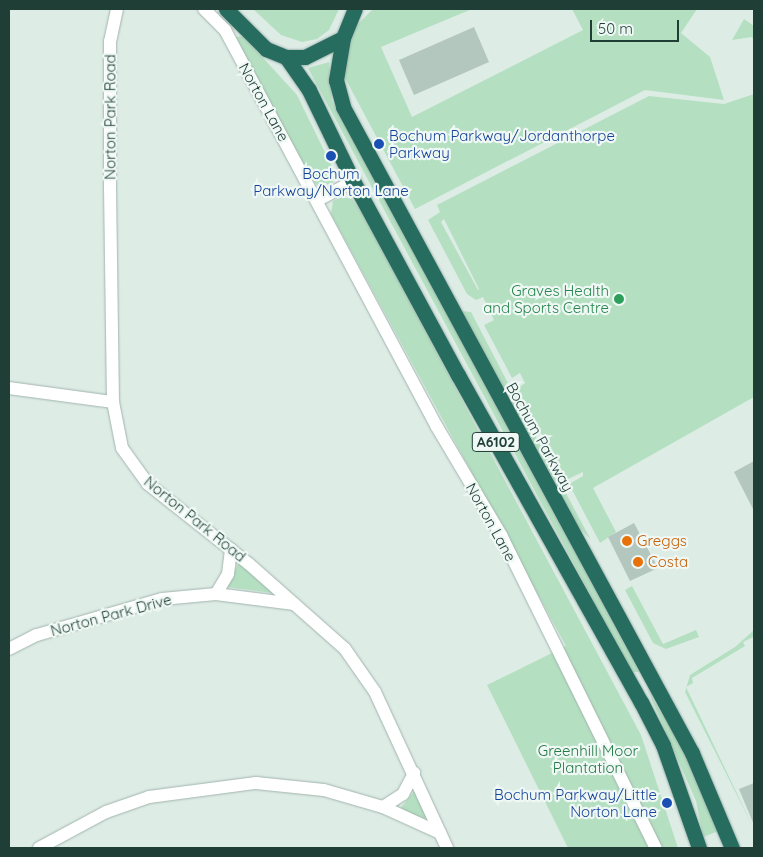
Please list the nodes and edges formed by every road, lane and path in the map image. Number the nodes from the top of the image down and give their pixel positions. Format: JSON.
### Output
{"nodes":[{"id":1,"x":117,"y":9,"type":"edge"},
{"id":2,"x":204,"y":9,"type":"edge"},
{"id":3,"x":226,"y":9,"type":"edge"},
{"id":4,"x":355,"y":9,"type":"edge"},
{"id":5,"x":343,"y":38,"type":"junction"},
{"id":6,"x":286,"y":57,"type":"junction"},
{"id":7,"x":353,"y":181,"type":"junction"},
{"id":8,"x":318,"y":200,"type":"junction"},
{"id":9,"x":9,"y":388,"type":"edge"},
{"id":10,"x":113,"y":402,"type":"junction"},
{"id":11,"x":231,"y":549,"type":"junction"},
{"id":12,"x":216,"y":594,"type":"junction"},
{"id":13,"x":297,"y":605,"type":"junction"},
{"id":14,"x":9,"y":649,"type":"edge"},
{"id":15,"x":414,"y":773,"type":"junction"},
{"id":16,"x":383,"y":807,"type":"junction"},
{"id":17,"x":440,"y":833,"type":"junction"},
{"id":18,"x":39,"y":848,"type":"edge"},
{"id":19,"x":447,"y":848,"type":"edge"},
{"id":20,"x":656,"y":848,"type":"edge"},
{"id":21,"x":699,"y":848,"type":"edge"},
{"id":22,"x":732,"y":848,"type":"edge"}],
"edges":[{"from":1,"to":10,"type":"street","name":"Norton Park Road"},
{"from":2,"to":8,"type":"street","name":"Norton Lane"},
{"from":3,"to":6,"type":"highway"},
{"from":4,"to":5,"type":"highway","name":"Bochum Parkway"},
{"from":5,"to":6,"type":"highway"},
{"from":5,"to":22,"type":"highway","name":"Bochum Parkway","number":"A6102"},
{"from":6,"to":7,"type":"highway","number":"A6102"},
{"from":7,"to":8,"type":"street"},
{"from":7,"to":21,"type":"highway","number":"A6102"},
{"from":8,"to":20,"type":"street","name":"Norton Lane"},
{"from":9,"to":10,"type":"street"},
{"from":10,"to":11,"type":"street","name":"Norton Park Road"},
{"from":11,"to":12,"type":"street"},
{"from":11,"to":13,"type":"street","name":"Norton Park Road"},
{"from":12,"to":13,"type":"street","name":"Norton Park Drive"},
{"from":12,"to":14,"type":"street","name":"Norton Park Drive"},
{"from":13,"to":15,"type":"street","name":"Norton Park Road"},
{"from":15,"to":16,"type":"street"},
{"from":15,"to":17,"type":"street","name":"Norton Park Road"},
{"from":16,"to":17,"type":"street"},
{"from":16,"to":18,"type":"street"},
{"from":17,"to":19,"type":"street","name":"Norton Park Road"}]}
